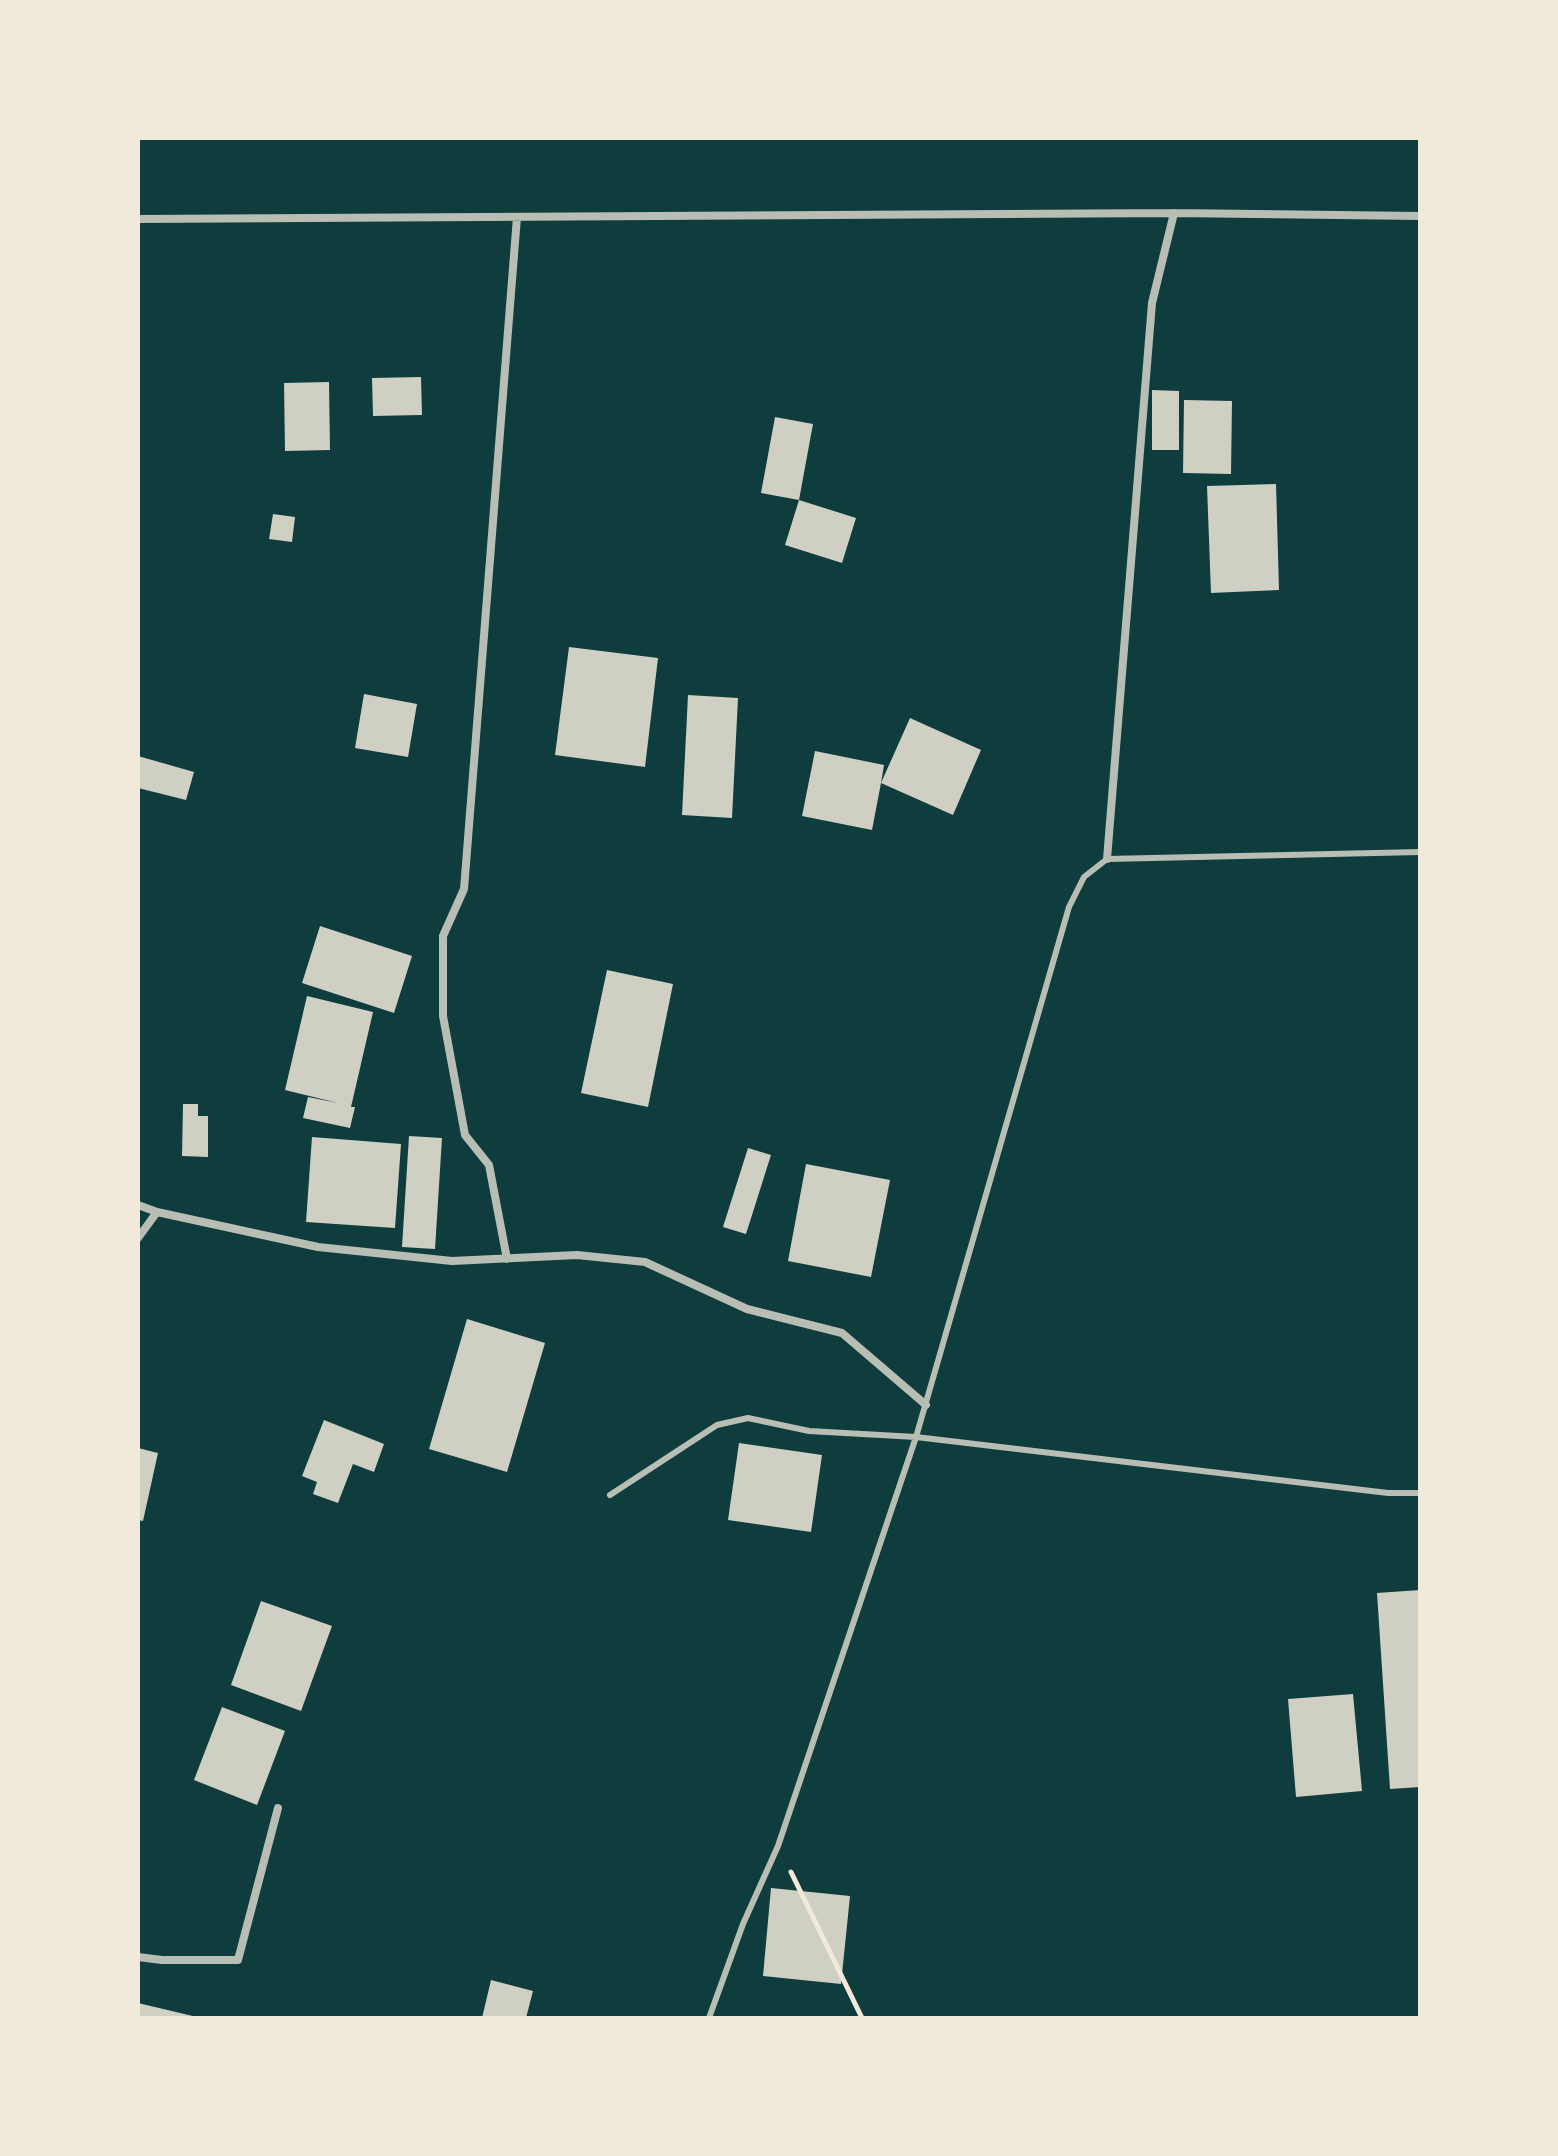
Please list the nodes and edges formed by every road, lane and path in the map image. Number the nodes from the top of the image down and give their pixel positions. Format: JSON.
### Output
{"nodes":[{"id":1,"x":1174,"y":213,"type":"junction"},
{"id":2,"x":1420,"y":216,"type":"edge"},
{"id":3,"x":517,"y":217,"type":"junction"},
{"id":4,"x":138,"y":219,"type":"edge"},
{"id":5,"x":1420,"y":852,"type":"edge"},
{"id":6,"x":1107,"y":859,"type":"junction"},
{"id":7,"x":138,"y":1205,"type":"edge"},
{"id":8,"x":157,"y":1212,"type":"junction"},
{"id":9,"x":138,"y":1238,"type":"edge"},
{"id":10,"x":507,"y":1259,"type":"junction"},
{"id":11,"x":926,"y":1405,"type":"junction"},
{"id":12,"x":916,"y":1437,"type":"junction"},
{"id":13,"x":1420,"y":1493,"type":"edge"},
{"id":14,"x":610,"y":1495,"type":"dead end"},
{"id":15,"x":278,"y":1808,"type":"dead end"},
{"id":16,"x":778,"y":1846,"type":"junction"},
{"id":17,"x":138,"y":1957,"type":"edge"},
{"id":18,"x":709,"y":2018,"type":"edge"},
{"id":19,"x":862,"y":2018,"type":"edge"}],
"edges":[{"from":1,"to":2,"type":"street"},
{"from":1,"to":3,"type":"street"},
{"from":1,"to":6,"type":"street"},
{"from":3,"to":4,"type":"street"},
{"from":3,"to":10,"type":"street"},
{"from":5,"to":6,"type":"lane"},
{"from":6,"to":11,"type":"lane"},
{"from":7,"to":8,"type":"street"},
{"from":8,"to":9,"type":"street"},
{"from":8,"to":10,"type":"street"},
{"from":10,"to":11,"type":"street"},
{"from":11,"to":12,"type":"lane"},
{"from":12,"to":13,"type":"lane"},
{"from":12,"to":14,"type":"lane"},
{"from":12,"to":16,"type":"lane"},
{"from":15,"to":17,"type":"street"},
{"from":16,"to":18,"type":"lane"},
{"from":16,"to":19,"type":"path"}]}
